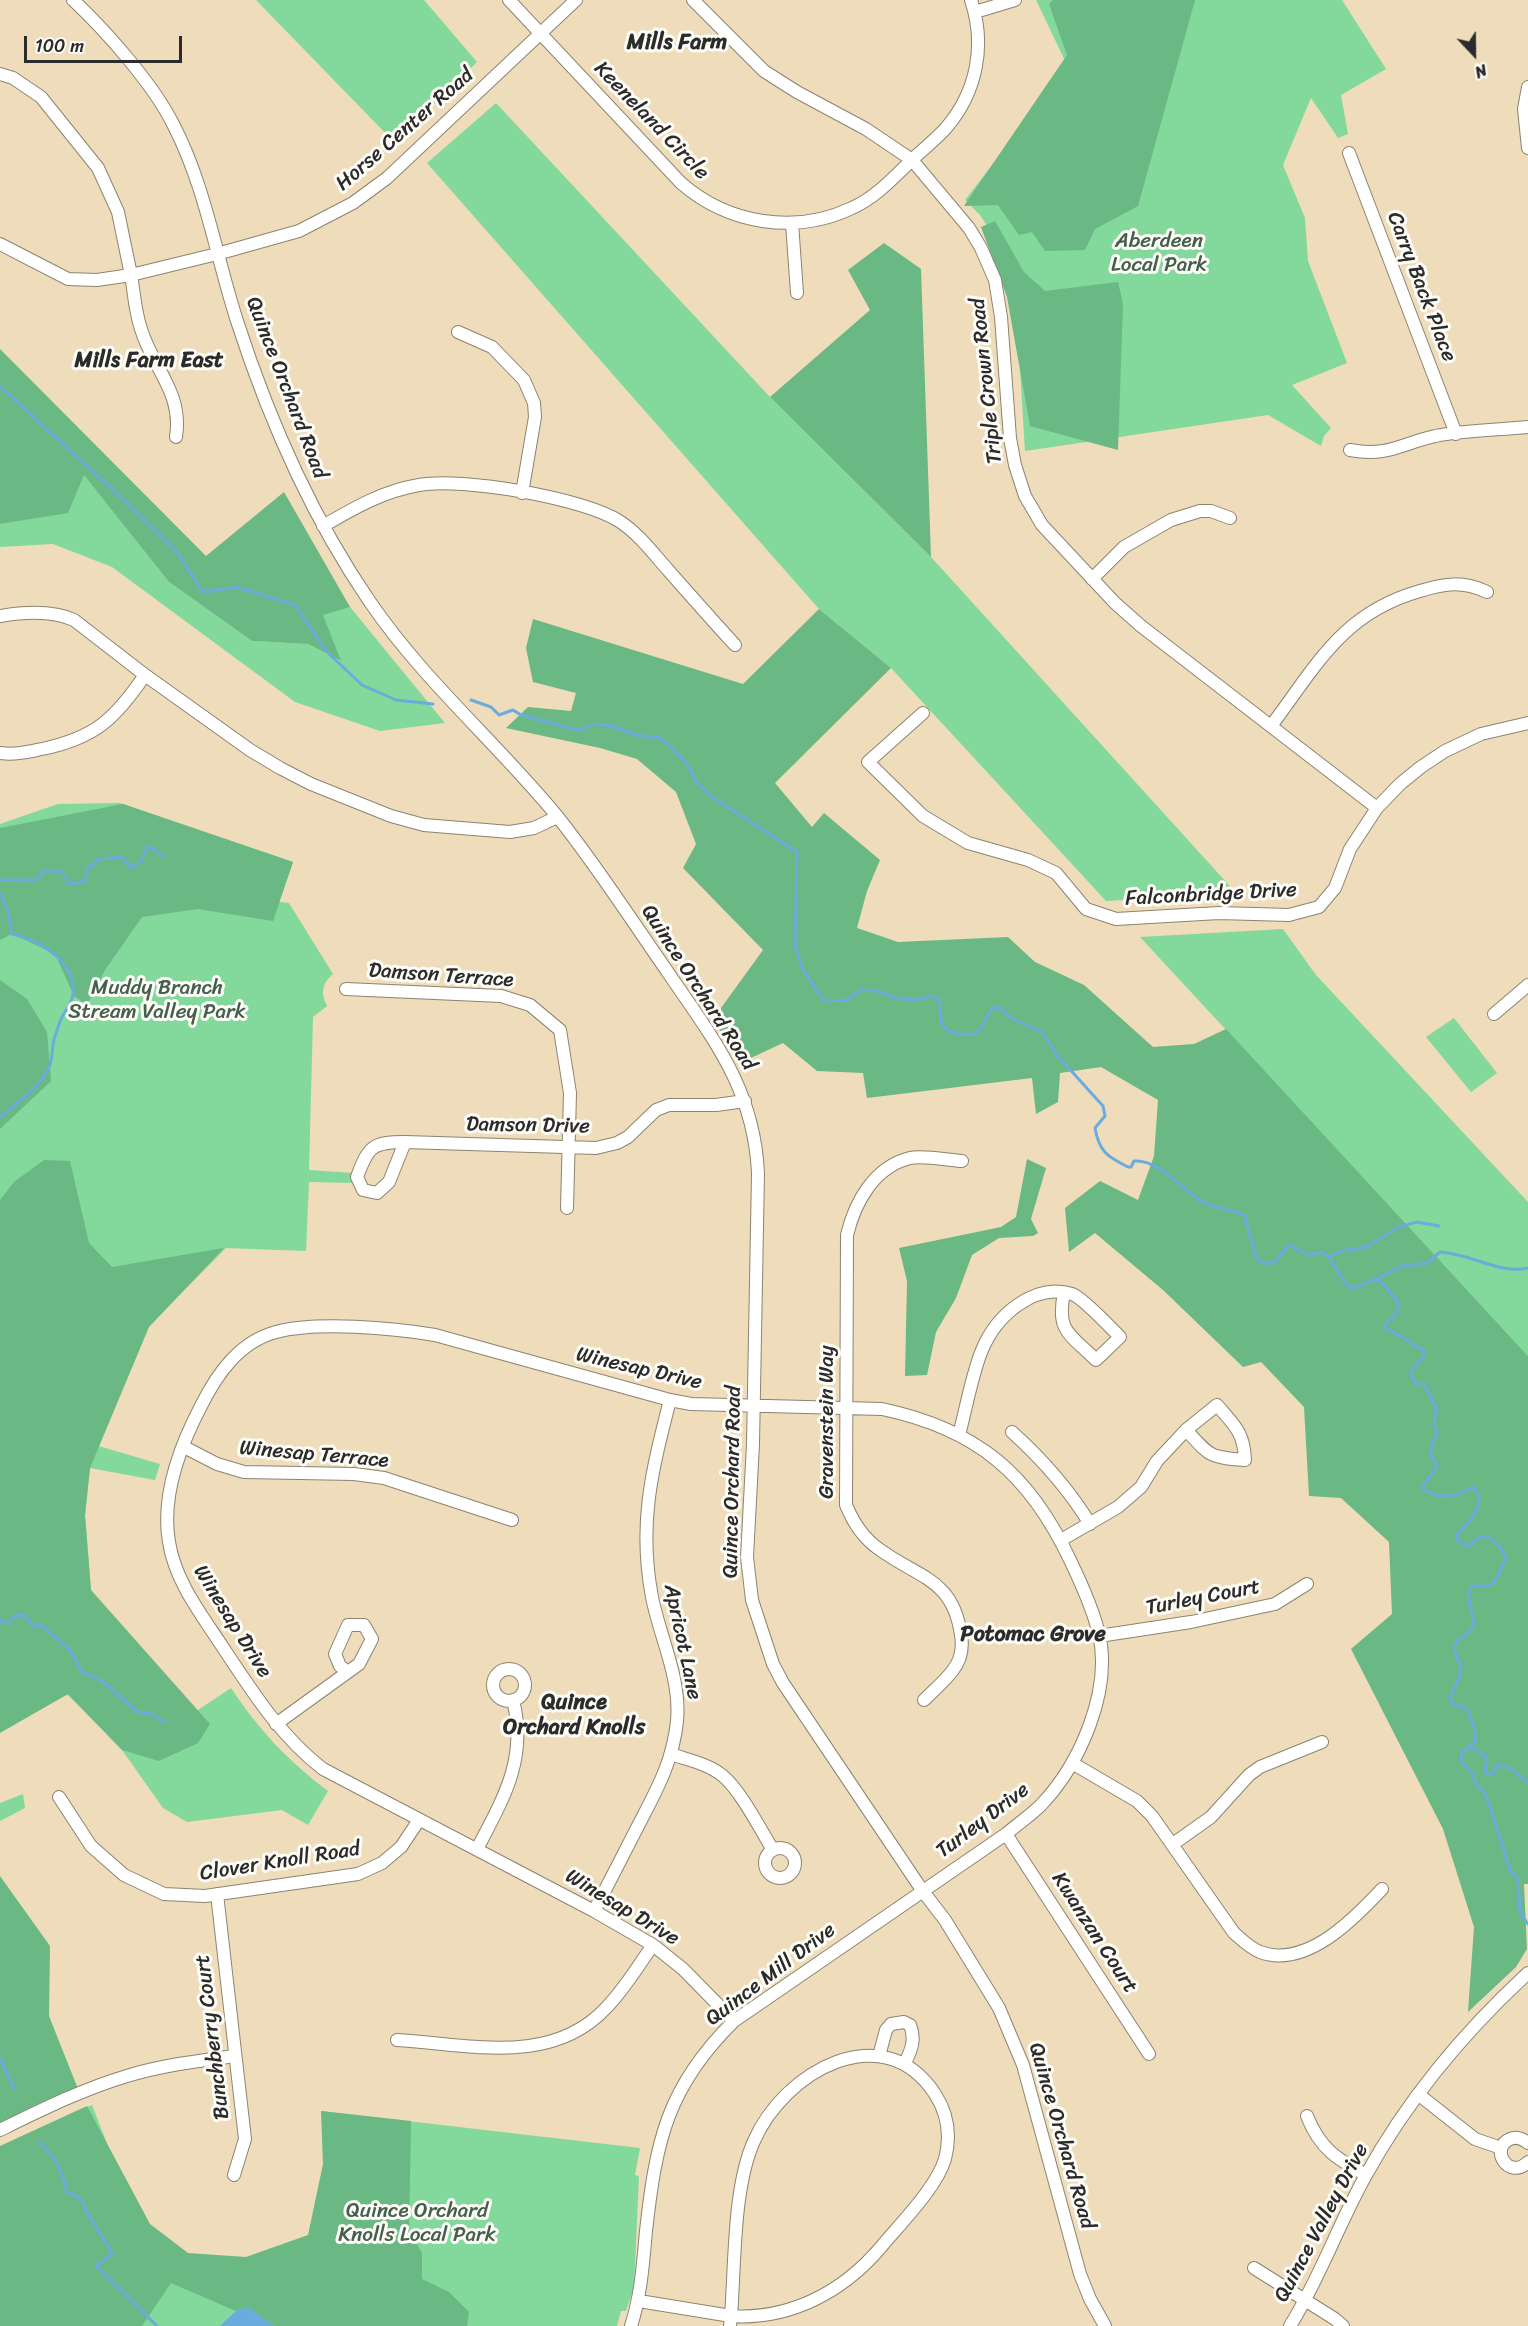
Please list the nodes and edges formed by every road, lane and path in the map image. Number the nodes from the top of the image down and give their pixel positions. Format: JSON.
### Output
{"nodes":[{"id":1,"x":74,"y":0,"type":"edge"},
{"id":2,"x":509,"y":0,"type":"edge"},
{"id":3,"x":576,"y":0,"type":"edge"},
{"id":4,"x":693,"y":0,"type":"edge"},
{"id":5,"x":1016,"y":0,"type":"edge"},
{"id":6,"x":973,"y":6,"type":"edge"},
{"id":7,"x":540,"y":33,"type":"junction"},
{"id":8,"x":0,"y":74,"type":"edge"},
{"id":9,"x":1528,"y":87,"type":"edge"},
{"id":10,"x":1528,"y":148,"type":"edge"},
{"id":11,"x":1349,"y":153,"type":"dead end"},
{"id":12,"x":912,"y":160,"type":"junction"},
{"id":13,"x":792,"y":223,"type":"junction"},
{"id":14,"x":0,"y":244,"type":"edge"},
{"id":15,"x":217,"y":254,"type":"junction"},
{"id":16,"x":131,"y":274,"type":"junction"},
{"id":17,"x":797,"y":293,"type":"dead end"},
{"id":18,"x":458,"y":332,"type":"dead end"},
{"id":19,"x":1528,"y":427,"type":"edge"},
{"id":20,"x":1456,"y":434,"type":"junction"},
{"id":21,"x":176,"y":437,"type":"dead end"},
{"id":22,"x":1350,"y":450,"type":"dead end"},
{"id":23,"x":522,"y":493,"type":"junction"},
{"id":24,"x":1230,"y":518,"type":"dead end"},
{"id":25,"x":323,"y":526,"type":"junction"},
{"id":26,"x":1092,"y":579,"type":"junction"},
{"id":27,"x":1487,"y":592,"type":"dead end"},
{"id":28,"x":0,"y":616,"type":"edge"},
{"id":29,"x":735,"y":645,"type":"dead end"},
{"id":30,"x":145,"y":675,"type":"junction"},
{"id":31,"x":923,"y":713,"type":"dead end"},
{"id":32,"x":1528,"y":723,"type":"edge"},
{"id":33,"x":1271,"y":726,"type":"junction"},
{"id":34,"x":0,"y":753,"type":"edge"},
{"id":35,"x":1377,"y":808,"type":"junction"},
{"id":36,"x":557,"y":817,"type":"junction"},
{"id":37,"x":1528,"y":985,"type":"edge"},
{"id":38,"x":346,"y":989,"type":"dead end"},
{"id":39,"x":1494,"y":1014,"type":"dead end"},
{"id":40,"x":745,"y":1101,"type":"junction"},
{"id":41,"x":405,"y":1142,"type":"junction"},
{"id":42,"x":568,"y":1148,"type":"junction"},
{"id":43,"x":962,"y":1161,"type":"dead end"},
{"id":44,"x":567,"y":1208,"type":"dead end"},
{"id":45,"x":1064,"y":1293,"type":"junction"},
{"id":46,"x":670,"y":1400,"type":"junction"},
{"id":47,"x":754,"y":1407,"type":"junction"},
{"id":48,"x":846,"y":1408,"type":"junction"},
{"id":49,"x":1186,"y":1430,"type":"junction"},
{"id":50,"x":1012,"y":1431,"type":"dead end"},
{"id":51,"x":959,"y":1435,"type":"junction"},
{"id":52,"x":184,"y":1447,"type":"junction"},
{"id":53,"x":512,"y":1520,"type":"dead end"},
{"id":54,"x":1090,"y":1524,"type":"junction"},
{"id":55,"x":1061,"y":1540,"type":"junction"},
{"id":56,"x":1307,"y":1584,"type":"dead end"},
{"id":57,"x":1100,"y":1636,"type":"junction"},
{"id":58,"x":348,"y":1672,"type":"dead end"},
{"id":59,"x":513,"y":1700,"type":"dead end"},
{"id":60,"x":924,"y":1700,"type":"dead end"},
{"id":61,"x":276,"y":1724,"type":"junction"},
{"id":62,"x":1322,"y":1742,"type":"dead end"},
{"id":63,"x":671,"y":1754,"type":"junction"},
{"id":64,"x":1072,"y":1763,"type":"junction"},
{"id":65,"x":59,"y":1797,"type":"dead end"},
{"id":66,"x":419,"y":1820,"type":"junction"},
{"id":67,"x":1006,"y":1834,"type":"junction"},
{"id":68,"x":1173,"y":1844,"type":"junction"},
{"id":69,"x":477,"y":1849,"type":"junction"},
{"id":70,"x":773,"y":1850,"type":"dead end"},
{"id":71,"x":1382,"y":1889,"type":"dead end"},
{"id":72,"x":922,"y":1890,"type":"junction"},
{"id":73,"x":217,"y":1894,"type":"junction"},
{"id":74,"x":594,"y":1911,"type":"junction"},
{"id":75,"x":653,"y":1945,"type":"junction"},
{"id":76,"x":1528,"y":1973,"type":"edge"},
{"id":77,"x":734,"y":2021,"type":"junction"},
{"id":78,"x":397,"y":2040,"type":"dead end"},
{"id":79,"x":1149,"y":2054,"type":"dead end"},
{"id":80,"x":235,"y":2056,"type":"junction"},
{"id":81,"x":879,"y":2056,"type":"junction"},
{"id":82,"x":905,"y":2063,"type":"junction"},
{"id":83,"x":1418,"y":2094,"type":"junction"},
{"id":84,"x":1307,"y":2116,"type":"dead end"},
{"id":85,"x":0,"y":2130,"type":"edge"},
{"id":86,"x":1528,"y":2143,"type":"edge"},
{"id":87,"x":1501,"y":2148,"type":"junction"},
{"id":88,"x":1528,"y":2162,"type":"edge"},
{"id":89,"x":234,"y":2175,"type":"dead end"},
{"id":90,"x":1366,"y":2175,"type":"junction"},
{"id":91,"x":1254,"y":2268,"type":"dead end"},
{"id":92,"x":639,"y":2301,"type":"junction"},
{"id":93,"x":1306,"y":2301,"type":"junction"},
{"id":94,"x":730,"y":2321,"type":"edge"},
{"id":95,"x":631,"y":2326,"type":"edge"},
{"id":96,"x":1105,"y":2326,"type":"edge"},
{"id":97,"x":1290,"y":2326,"type":"edge"},
{"id":98,"x":1343,"y":2326,"type":"edge"}],
"edges":[{"from":1,"to":15,"type":"street","name":"Quince Orchard Road"},
{"from":2,"to":7,"type":"street","name":"Keeneland Circle"},
{"from":3,"to":7,"type":"street","name":"Horse Center Road"},
{"from":4,"to":12,"type":"street","name":"Triple Crown Road"},
{"from":5,"to":6,"type":"street"},
{"from":6,"to":12,"type":"street","name":"Keeneland Circle"},
{"from":7,"to":13,"type":"street","name":"Keeneland Circle"},
{"from":7,"to":15,"type":"street","name":"Horse Center Road"},
{"from":8,"to":16,"type":"street"},
{"from":9,"to":10,"type":"street"},
{"from":11,"to":20,"type":"street","name":"Carry Back Place"},
{"from":12,"to":13,"type":"street","name":"Keeneland Circle"},
{"from":12,"to":26,"type":"street","name":"Triple Crown Road"},
{"from":13,"to":17,"type":"street"},
{"from":14,"to":16,"type":"street","name":"Horse Center Road"},
{"from":15,"to":16,"type":"street","name":"Horse Center Road"},
{"from":15,"to":25,"type":"street","name":"Quince Orchard Road"},
{"from":16,"to":21,"type":"street"},
{"from":18,"to":23,"type":"street"},
{"from":19,"to":20,"type":"street"},
{"from":20,"to":22,"type":"street"},
{"from":23,"to":25,"type":"street"},
{"from":23,"to":29,"type":"street"},
{"from":24,"to":26,"type":"street"},
{"from":25,"to":36,"type":"street","name":"Quince Orchard Road"},
{"from":26,"to":33,"type":"street","name":"Triple Crown Road"},
{"from":27,"to":33,"type":"street"},
{"from":28,"to":30,"type":"street"},
{"from":30,"to":34,"type":"street"},
{"from":30,"to":36,"type":"street"},
{"from":31,"to":35,"type":"street","name":"Falconbridge Drive"},
{"from":32,"to":35,"type":"street","name":"Falconbridge Drive"},
{"from":33,"to":35,"type":"street","name":"Triple Crown Road"},
{"from":36,"to":40,"type":"street","name":"Quince Orchard Road"},
{"from":37,"to":39,"type":"street"},
{"from":38,"to":42,"type":"street","name":"Damson Terrace"},
{"from":40,"to":42,"type":"street","name":"Damson Drive"},
{"from":40,"to":47,"type":"street","name":"Quince Orchard Road"},
{"from":41,"to":41,"type":"street","name":"Damson Drive"},
{"from":41,"to":42,"type":"street","name":"Damson Drive"},
{"from":42,"to":44,"type":"street","name":"Damson Terrace"},
{"from":43,"to":48,"type":"street","name":"Gravenstein Way"},
{"from":45,"to":45,"type":"street"},
{"from":45,"to":51,"type":"street"},
{"from":46,"to":47,"type":"street","name":"Winesap Drive"},
{"from":46,"to":52,"type":"street","name":"Winesap Drive"},
{"from":46,"to":63,"type":"street","name":"Apricot Lane"},
{"from":47,"to":48,"type":"street","name":"Turley Drive"},
{"from":47,"to":72,"type":"street","name":"Quince Orchard Road"},
{"from":48,"to":51,"type":"street","name":"Turley Drive"},
{"from":48,"to":60,"type":"street","name":"Gravenstein Way"},
{"from":49,"to":49,"type":"street"},
{"from":49,"to":54,"type":"street"},
{"from":50,"to":54,"type":"street"},
{"from":51,"to":55,"type":"street","name":"Turley Drive"},
{"from":52,"to":53,"type":"street","name":"Winesap Terrace"},
{"from":52,"to":61,"type":"street","name":"Winesap Drive"},
{"from":54,"to":55,"type":"street"},
{"from":55,"to":57,"type":"street","name":"Turley Drive"},
{"from":56,"to":57,"type":"street","name":"Turley Court"},
{"from":57,"to":64,"type":"street","name":"Turley Drive"},
{"from":58,"to":61,"type":"street"},
{"from":59,"to":69,"type":"street"},
{"from":61,"to":66,"type":"street","name":"Winesap Drive"},
{"from":62,"to":68,"type":"street"},
{"from":63,"to":70,"type":"street"},
{"from":63,"to":74,"type":"street","name":"Apricot Lane"},
{"from":64,"to":67,"type":"street","name":"Turley Drive"},
{"from":64,"to":68,"type":"street"},
{"from":65,"to":73,"type":"street","name":"Clover Knoll Road"},
{"from":66,"to":69,"type":"street","name":"Winesap Drive"},
{"from":66,"to":73,"type":"street","name":"Clover Knoll Road"},
{"from":67,"to":72,"type":"street","name":"Turley Drive"},
{"from":67,"to":79,"type":"street","name":"Kwanzan Court"},
{"from":68,"to":71,"type":"street"},
{"from":69,"to":74,"type":"street","name":"Winesap Drive"},
{"from":72,"to":77,"type":"street","name":"Quince Mill Drive"},
{"from":72,"to":96,"type":"street","name":"Quince Orchard Road"},
{"from":73,"to":80,"type":"street","name":"Bunchberry Court"},
{"from":74,"to":75,"type":"street","name":"Winesap Drive"},
{"from":75,"to":77,"type":"street","name":"Winesap Drive"},
{"from":75,"to":78,"type":"street"},
{"from":76,"to":83,"type":"street","name":"Quince Valley Drive"},
{"from":77,"to":92,"type":"street","name":"Quince Mill Drive"},
{"from":80,"to":85,"type":"street"},
{"from":80,"to":89,"type":"street","name":"Bunchberry Court"},
{"from":81,"to":82,"type":"street"},
{"from":81,"to":82,"type":"street"},
{"from":81,"to":94,"type":"street"},
{"from":82,"to":94,"type":"street"},
{"from":83,"to":87,"type":"street"},
{"from":83,"to":90,"type":"street","name":"Quince Valley Drive"},
{"from":84,"to":90,"type":"street"},
{"from":86,"to":87,"type":"street"},
{"from":87,"to":88,"type":"street"},
{"from":90,"to":93,"type":"street","name":"Quince Valley Drive"},
{"from":91,"to":93,"type":"street"},
{"from":92,"to":94,"type":"street"},
{"from":92,"to":95,"type":"street","name":"Quince Mill Drive"},
{"from":93,"to":97,"type":"street","name":"Quince Valley Drive"},
{"from":93,"to":98,"type":"street"}]}
